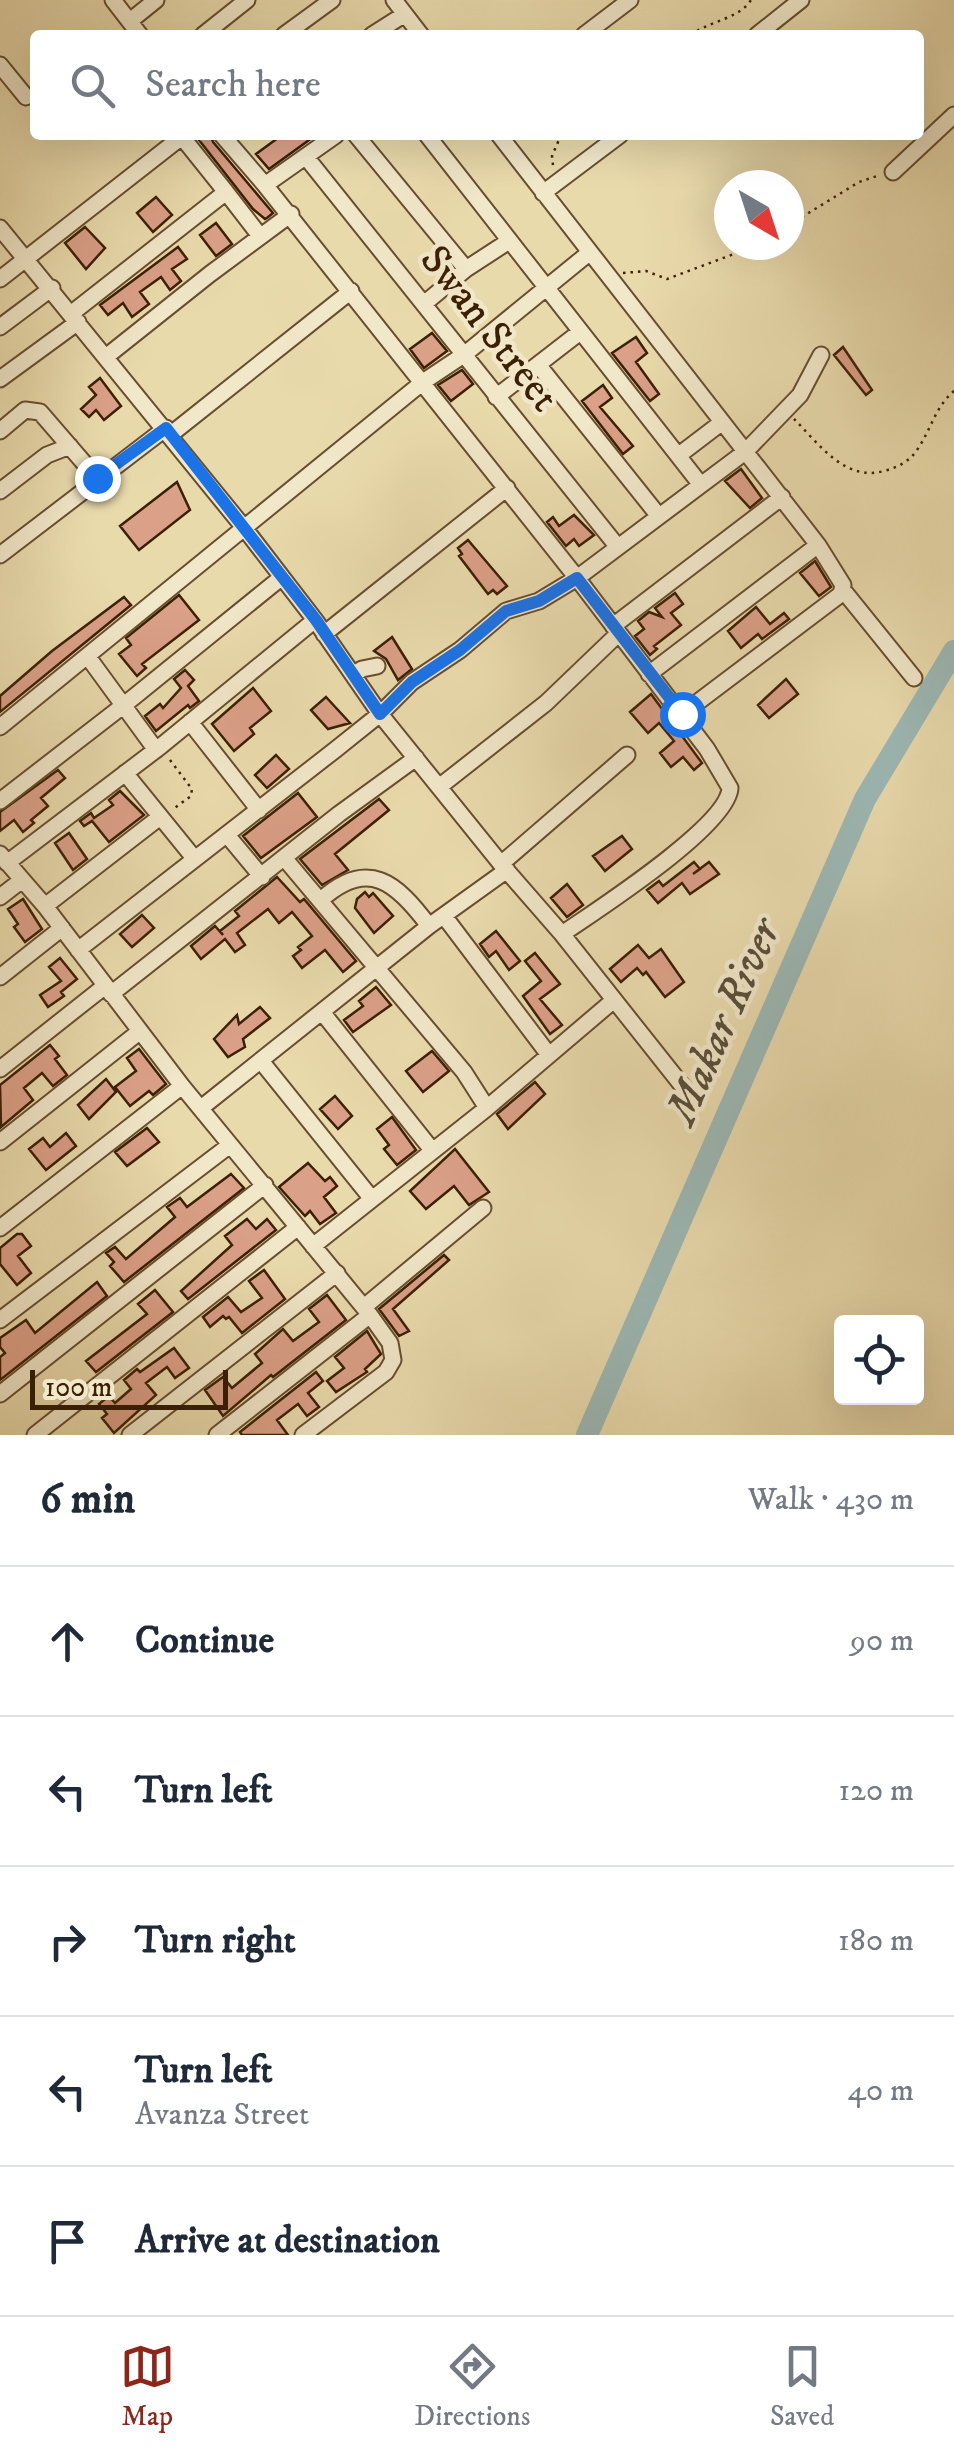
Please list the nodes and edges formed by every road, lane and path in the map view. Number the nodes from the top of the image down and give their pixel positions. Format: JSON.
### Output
{"nodes":[{"id":1,"x":114,"y":0,"type":"edge"},
{"id":2,"x":156,"y":0,"type":"edge"},
{"id":3,"x":247,"y":0,"type":"edge"},
{"id":4,"x":332,"y":0,"type":"edge"},
{"id":5,"x":394,"y":0,"type":"edge"},
{"id":6,"x":630,"y":0,"type":"edge"},
{"id":7,"x":750,"y":0,"type":"edge"},
{"id":8,"x":801,"y":0,"type":"edge"},
{"id":9,"x":405,"y":14,"type":"junction"},
{"id":10,"x":130,"y":21,"type":"junction"},
{"id":11,"x":136,"y":30,"type":"edge"},
{"id":12,"x":209,"y":30,"type":"edge"},
{"id":13,"x":291,"y":30,"type":"edge"},
{"id":14,"x":380,"y":30,"type":"edge"},
{"id":15,"x":417,"y":30,"type":"edge"},
{"id":16,"x":591,"y":30,"type":"edge"},
{"id":17,"x":698,"y":30,"type":"edge"},
{"id":18,"x":764,"y":30,"type":"edge"},
{"id":19,"x":0,"y":64,"type":"edge"},
{"id":20,"x":26,"y":98,"type":"dead end"},
{"id":21,"x":954,"y":115,"type":"edge"},
{"id":22,"x":178,"y":140,"type":"edge"},
{"id":23,"x":186,"y":140,"type":"edge"},
{"id":24,"x":232,"y":140,"type":"edge"},
{"id":25,"x":329,"y":140,"type":"edge"},
{"id":26,"x":360,"y":140,"type":"edge"},
{"id":27,"x":432,"y":140,"type":"edge"},
{"id":28,"x":503,"y":140,"type":"edge"},
{"id":29,"x":559,"y":140,"type":"edge"},
{"id":30,"x":613,"y":140,"type":"edge"},
{"id":31,"x":306,"y":156,"type":"junction"},
{"id":32,"x":893,"y":172,"type":"joint"},
{"id":33,"x":560,"y":179,"type":"junction"},
{"id":34,"x":265,"y":186,"type":"junction"},
{"id":35,"x":226,"y":192,"type":"junction"},
{"id":36,"x":543,"y":193,"type":"junction"},
{"id":37,"x":291,"y":214,"type":"junction"},
{"id":38,"x":804,"y":216,"type":"edge"},
{"id":39,"x":0,"y":228,"type":"edge"},
{"id":40,"x":260,"y":236,"type":"junction"},
{"id":41,"x":508,"y":241,"type":"junction"},
{"id":42,"x":589,"y":253,"type":"junction"},
{"id":43,"x":25,"y":260,"type":"junction"},
{"id":44,"x":719,"y":260,"type":"edge"},
{"id":45,"x":466,"y":269,"type":"junction"},
{"id":46,"x":606,"y":275,"type":"junction"},
{"id":47,"x":0,"y":278,"type":"edge"},
{"id":48,"x":52,"y":288,"type":"junction"},
{"id":49,"x":547,"y":289,"type":"junction"},
{"id":50,"x":351,"y":291,"type":"junction"},
{"id":51,"x":425,"y":303,"type":"junction"},
{"id":52,"x":75,"y":317,"type":"junction"},
{"id":53,"x":0,"y":326,"type":"edge"},
{"id":54,"x":580,"y":332,"type":"junction"},
{"id":55,"x":464,"y":354,"type":"junction"},
{"id":56,"x":821,"y":355,"type":"dead end"},
{"id":57,"x":107,"y":356,"type":"junction"},
{"id":58,"x":538,"y":366,"type":"junction"},
{"id":59,"x":0,"y":379,"type":"edge"},
{"id":60,"x":423,"y":382,"type":"junction"},
{"id":61,"x":954,"y":390,"type":"edge"},
{"id":62,"x":496,"y":396,"type":"junction"},
{"id":63,"x":786,"y":411,"type":"junction"},
{"id":64,"x":722,"y":423,"type":"junction"},
{"id":65,"x":0,"y":430,"type":"edge"},
{"id":66,"x":168,"y":432,"type":"junction"},
{"id":67,"x":70,"y":446,"type":"junction"},
{"id":68,"x":745,"y":452,"type":"junction"},
{"id":69,"x":679,"y":454,"type":"junction"},
{"id":70,"x":97,"y":478,"type":"junction"},
{"id":71,"x":701,"y":484,"type":"junction"},
{"id":72,"x":506,"y":488,"type":"junction"},
{"id":73,"x":0,"y":491,"type":"edge"},
{"id":74,"x":782,"y":498,"type":"junction"},
{"id":75,"x":658,"y":515,"type":"junction"},
{"id":76,"x":245,"y":529,"type":"junction"},
{"id":77,"x":818,"y":545,"type":"junction"},
{"id":78,"x":616,"y":546,"type":"junction"},
{"id":79,"x":0,"y":555,"type":"edge"},
{"id":80,"x":282,"y":577,"type":"junction"},
{"id":81,"x":577,"y":578,"type":"junction"},
{"id":82,"x":843,"y":590,"type":"junction"},
{"id":83,"x":320,"y":627,"type":"junction"},
{"id":84,"x":616,"y":630,"type":"junction"},
{"id":85,"x":88,"y":657,"type":"junction"},
{"id":86,"x":377,"y":666,"type":"dead end"},
{"id":87,"x":649,"y":674,"type":"junction"},
{"id":88,"x":353,"y":675,"type":"junction"},
{"id":89,"x":914,"y":678,"type":"dead end"},
{"id":90,"x":124,"y":705,"type":"junction"},
{"id":91,"x":380,"y":714,"type":"junction"},
{"id":92,"x":682,"y":714,"type":"junction"},
{"id":93,"x":190,"y":722,"type":"junction"},
{"id":94,"x":0,"y":727,"type":"edge"},
{"id":95,"x":158,"y":748,"type":"junction"},
{"id":96,"x":627,"y":755,"type":"dead end"},
{"id":97,"x":416,"y":758,"type":"junction"},
{"id":98,"x":125,"y":773,"type":"junction"},
{"id":99,"x":440,"y":787,"type":"junction"},
{"id":100,"x":0,"y":801,"type":"edge"},
{"id":101,"x":259,"y":810,"type":"junction"},
{"id":102,"x":160,"y":817,"type":"junction"},
{"id":103,"x":227,"y":835,"type":"junction"},
{"id":104,"x":4,"y":858,"type":"edge"},
{"id":105,"x":194,"y":858,"type":"junction"},
{"id":106,"x":285,"y":859,"type":"junction"},
{"id":107,"x":504,"y":867,"type":"junction"},
{"id":108,"x":262,"y":877,"type":"junction"},
{"id":109,"x":22,"y":880,"type":"junction"},
{"id":110,"x":0,"y":897,"type":"edge"},
{"id":111,"x":321,"y":900,"type":"junction"},
{"id":112,"x":45,"y":906,"type":"junction"},
{"id":113,"x":444,"y":916,"type":"junction"},
{"id":114,"x":429,"y":926,"type":"junction"},
{"id":115,"x":62,"y":928,"type":"junction"},
{"id":116,"x":562,"y":934,"type":"junction"},
{"id":117,"x":78,"y":950,"type":"junction"},
{"id":118,"x":379,"y":969,"type":"junction"},
{"id":119,"x":0,"y":977,"type":"edge"},
{"id":120,"x":108,"y":990,"type":"junction"},
{"id":121,"x":614,"y":1000,"type":"junction"},
{"id":122,"x":322,"y":1012,"type":"junction"},
{"id":123,"x":139,"y":1032,"type":"junction"},
{"id":124,"x":549,"y":1054,"type":"junction"},
{"id":125,"x":261,"y":1061,"type":"junction"},
{"id":126,"x":0,"y":1069,"type":"edge"},
{"id":127,"x":182,"y":1086,"type":"junction"},
{"id":128,"x":692,"y":1098,"type":"dead end"},
{"id":129,"x":201,"y":1108,"type":"junction"},
{"id":130,"x":487,"y":1108,"type":"junction"},
{"id":131,"x":0,"y":1142,"type":"edge"},
{"id":132,"x":230,"y":1145,"type":"junction"},
{"id":133,"x":432,"y":1150,"type":"junction"},
{"id":134,"x":265,"y":1186,"type":"junction"},
{"id":135,"x":372,"y":1199,"type":"junction"},
{"id":136,"x":484,"y":1208,"type":"dead end"},
{"id":137,"x":298,"y":1227,"type":"junction"},
{"id":138,"x":0,"y":1228,"type":"edge"},
{"id":139,"x":313,"y":1246,"type":"junction"},
{"id":140,"x":337,"y":1274,"type":"junction"},
{"id":141,"x":367,"y":1311,"type":"junction"},
{"id":142,"x":0,"y":1320,"type":"edge"},
{"id":143,"x":0,"y":1394,"type":"edge"},
{"id":144,"x":35,"y":1435,"type":"edge"},
{"id":145,"x":130,"y":1435,"type":"edge"},
{"id":146,"x":217,"y":1435,"type":"edge"},
{"id":147,"x":302,"y":1435,"type":"edge"}],
"edges":[{"from":1,"to":10,"type":"street"},
{"from":2,"to":10,"type":"street"},
{"from":3,"to":12,"type":"street"},
{"from":4,"to":13,"type":"street"},
{"from":5,"to":9,"type":"street"},
{"from":6,"to":16,"type":"street"},
{"from":7,"to":17,"type":"path"},
{"from":8,"to":18,"type":"street"},
{"from":9,"to":14,"type":"street"},
{"from":9,"to":15,"type":"street"},
{"from":10,"to":11,"type":"street"},
{"from":19,"to":20,"type":"street"},
{"from":21,"to":32,"type":"street"},
{"from":22,"to":43,"type":"street"},
{"from":23,"to":35,"type":"street"},
{"from":24,"to":34,"type":"street"},
{"from":25,"to":31,"type":"street"},
{"from":26,"to":45,"type":"street"},
{"from":27,"to":41,"type":"street"},
{"from":28,"to":36,"type":"street"},
{"from":29,"to":33,"type":"path"},
{"from":30,"to":33,"type":"street"},
{"from":31,"to":34,"type":"street"},
{"from":31,"to":51,"type":"street","name":"Swan Street"},
{"from":32,"to":38,"type":"path"},
{"from":33,"to":36,"type":"street"},
{"from":34,"to":37,"type":"street"},
{"from":35,"to":40,"type":"street"},
{"from":35,"to":52,"type":"street"},
{"from":36,"to":42,"type":"street"},
{"from":37,"to":40,"type":"street"},
{"from":37,"to":50,"type":"street"},
{"from":39,"to":43,"type":"street"},
{"from":40,"to":57,"type":"street"},
{"from":41,"to":45,"type":"street"},
{"from":41,"to":49,"type":"street"},
{"from":42,"to":46,"type":"street"},
{"from":42,"to":49,"type":"street"},
{"from":43,"to":47,"type":"street"},
{"from":43,"to":48,"type":"street"},
{"from":44,"to":46,"type":"path"},
{"from":45,"to":51,"type":"street"},
{"from":46,"to":64,"type":"street"},
{"from":48,"to":52,"type":"street"},
{"from":48,"to":53,"type":"street"},
{"from":49,"to":54,"type":"street"},
{"from":49,"to":55,"type":"street"},
{"from":50,"to":60,"type":"street"},
{"from":50,"to":66,"type":"street"},
{"from":51,"to":55,"type":"street","name":"Swan Street"},
{"from":52,"to":57,"type":"street"},
{"from":52,"to":59,"type":"street"},
{"from":54,"to":58,"type":"street"},
{"from":54,"to":69,"type":"street"},
{"from":55,"to":60,"type":"street"},
{"from":55,"to":62,"type":"street","name":"Swan Street"},
{"from":56,"to":63,"type":"street"},
{"from":57,"to":66,"type":"street"},
{"from":58,"to":62,"type":"street"},
{"from":58,"to":75,"type":"street"},
{"from":60,"to":72,"type":"street"},
{"from":60,"to":76,"type":"street"},
{"from":61,"to":63,"type":"path"},
{"from":62,"to":78,"type":"street","name":"Swan Street"},
{"from":63,"to":68,"type":"street"},
{"from":64,"to":68,"type":"street"},
{"from":64,"to":69,"type":"street"},
{"from":65,"to":67,"type":"street"},
{"from":66,"to":70,"type":"street"},
{"from":66,"to":76,"type":"street"},
{"from":67,"to":70,"type":"street"},
{"from":67,"to":73,"type":"street"},
{"from":68,"to":71,"type":"street"},
{"from":68,"to":74,"type":"street"},
{"from":69,"to":71,"type":"street"},
{"from":70,"to":79,"type":"street"},
{"from":71,"to":75,"type":"street"},
{"from":72,"to":81,"type":"street"},
{"from":72,"to":83,"type":"street"},
{"from":74,"to":77,"type":"street"},
{"from":74,"to":84,"type":"street"},
{"from":75,"to":78,"type":"street"},
{"from":76,"to":80,"type":"street"},
{"from":76,"to":85,"type":"street"},
{"from":77,"to":82,"type":"street"},
{"from":77,"to":87,"type":"street"},
{"from":78,"to":81,"type":"street"},
{"from":80,"to":83,"type":"street"},
{"from":80,"to":90,"type":"street"},
{"from":81,"to":84,"type":"street"},
{"from":81,"to":91,"type":"street"},
{"from":82,"to":89,"type":"street"},
{"from":82,"to":92,"type":"street"},
{"from":83,"to":88,"type":"street"},
{"from":83,"to":93,"type":"street"},
{"from":84,"to":87,"type":"street"},
{"from":84,"to":99,"type":"street"},
{"from":85,"to":90,"type":"street"},
{"from":85,"to":94,"type":"street"},
{"from":86,"to":88,"type":"street"},
{"from":87,"to":92,"type":"street"},
{"from":88,"to":91,"type":"street"},
{"from":90,"to":95,"type":"street"},
{"from":90,"to":100,"type":"street"},
{"from":91,"to":97,"type":"street"},
{"from":91,"to":101,"type":"street"},
{"from":92,"to":116,"type":"street"},
{"from":93,"to":95,"type":"street"},
{"from":93,"to":101,"type":"street"},
{"from":95,"to":98,"type":"street"},
{"from":95,"to":102,"type":"path"},
{"from":96,"to":107,"type":"street"},
{"from":97,"to":99,"type":"street"},
{"from":97,"to":106,"type":"street"},
{"from":98,"to":102,"type":"street"},
{"from":98,"to":104,"type":"street"},
{"from":99,"to":107,"type":"street"},
{"from":101,"to":103,"type":"street"},
{"from":102,"to":105,"type":"street"},
{"from":102,"to":112,"type":"street"},
{"from":103,"to":105,"type":"street"},
{"from":103,"to":108,"type":"street"},
{"from":104,"to":109,"type":"street"},
{"from":105,"to":117,"type":"street"},
{"from":106,"to":108,"type":"street"},
{"from":106,"to":111,"type":"street"},
{"from":107,"to":113,"type":"street"},
{"from":107,"to":116,"type":"street"},
{"from":108,"to":120,"type":"street"},
{"from":109,"to":110,"type":"street"},
{"from":109,"to":112,"type":"street"},
{"from":111,"to":114,"type":"street"},
{"from":111,"to":118,"type":"street"},
{"from":112,"to":115,"type":"street"},
{"from":113,"to":114,"type":"street"},
{"from":113,"to":124,"type":"street"},
{"from":114,"to":118,"type":"street"},
{"from":115,"to":117,"type":"street"},
{"from":115,"to":119,"type":"street"},
{"from":116,"to":121,"type":"street"},
{"from":117,"to":120,"type":"street"},
{"from":118,"to":122,"type":"street"},
{"from":118,"to":130,"type":"street"},
{"from":120,"to":123,"type":"street"},
{"from":120,"to":126,"type":"street"},
{"from":121,"to":124,"type":"street"},
{"from":121,"to":128,"type":"street"},
{"from":122,"to":125,"type":"street"},
{"from":122,"to":133,"type":"street"},
{"from":123,"to":127,"type":"street"},
{"from":123,"to":131,"type":"street"},
{"from":124,"to":130,"type":"street"},
{"from":125,"to":129,"type":"street"},
{"from":125,"to":135,"type":"street"},
{"from":127,"to":129,"type":"street"},
{"from":127,"to":138,"type":"street"},
{"from":129,"to":132,"type":"street"},
{"from":130,"to":133,"type":"street"},
{"from":132,"to":134,"type":"street"},
{"from":132,"to":142,"type":"street"},
{"from":133,"to":135,"type":"street"},
{"from":134,"to":137,"type":"street"},
{"from":134,"to":143,"type":"street"},
{"from":135,"to":139,"type":"street"},
{"from":136,"to":141,"type":"street"},
{"from":137,"to":139,"type":"street"},
{"from":137,"to":144,"type":"street"},
{"from":139,"to":140,"type":"street"},
{"from":140,"to":141,"type":"street"},
{"from":140,"to":145,"type":"street"},
{"from":141,"to":146,"type":"street"},
{"from":141,"to":147,"type":"street"}]}
